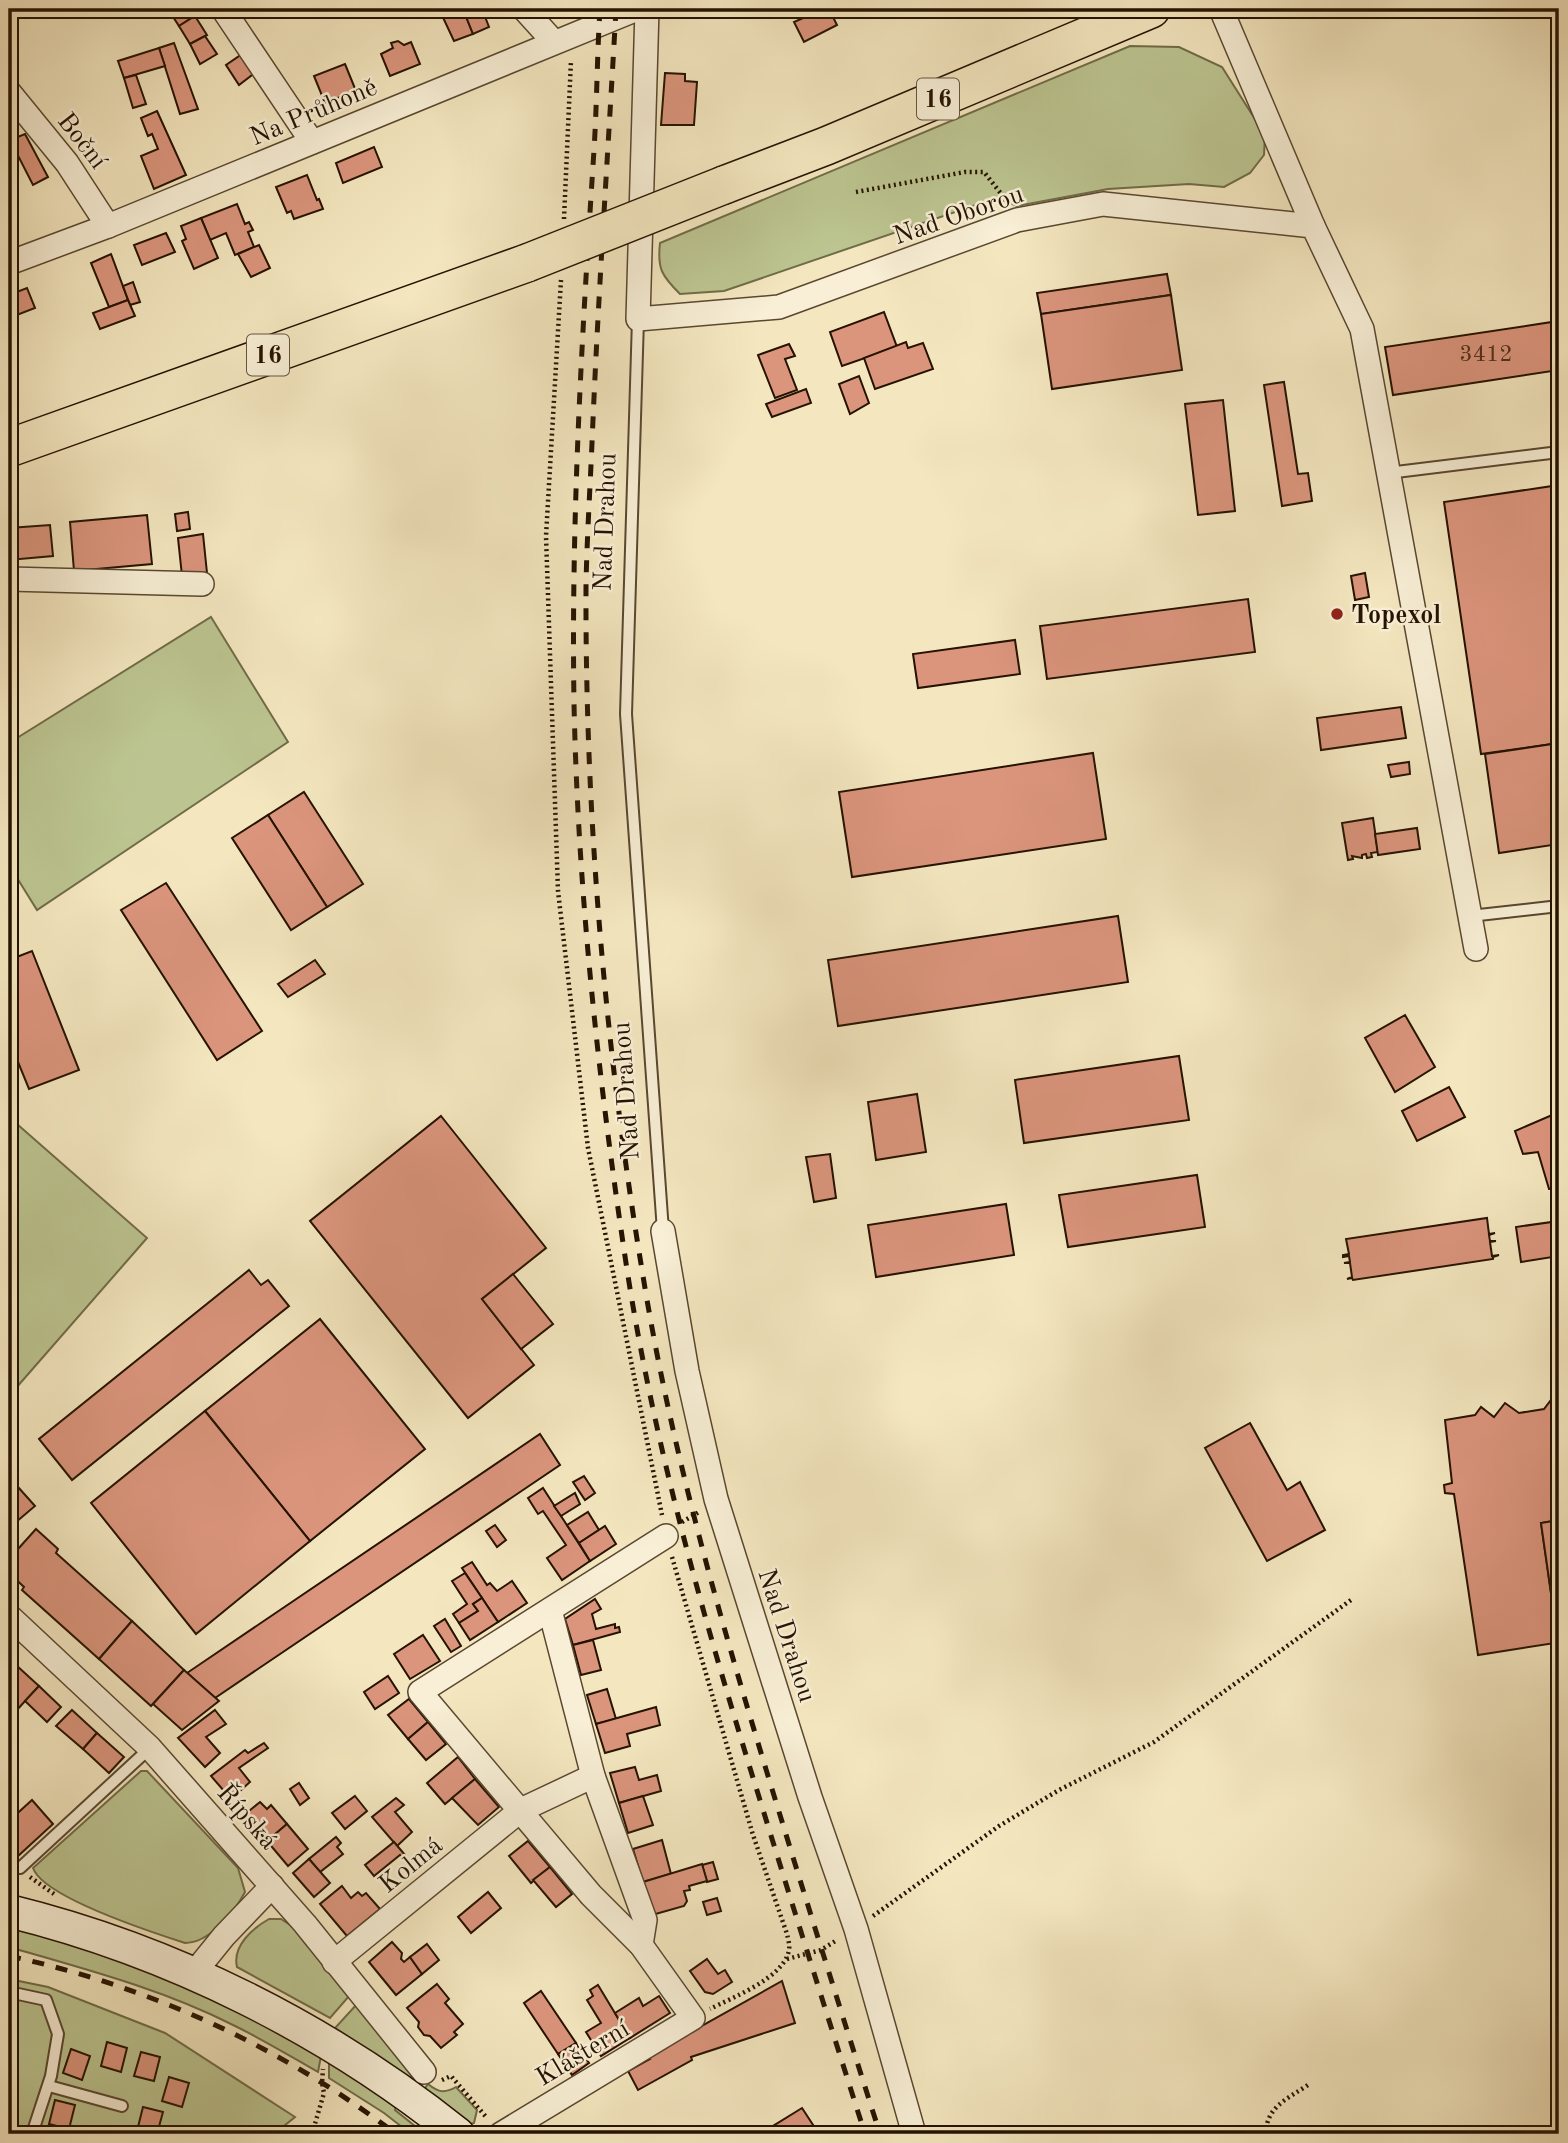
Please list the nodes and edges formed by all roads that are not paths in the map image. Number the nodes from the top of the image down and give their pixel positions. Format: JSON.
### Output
{"nodes":[{"id":1,"x":223,"y":9,"type":"edge"},
{"id":2,"x":524,"y":9,"type":"edge"},
{"id":3,"x":637,"y":9,"type":"edge"},
{"id":4,"x":647,"y":9,"type":"edge"},
{"id":5,"x":1151,"y":9,"type":"edge"},
{"id":6,"x":1220,"y":9,"type":"edge"},
{"id":7,"x":563,"y":38,"type":"junction"},
{"id":8,"x":9,"y":92,"type":"edge"},
{"id":9,"x":312,"y":142,"type":"junction"},
{"id":10,"x":107,"y":226,"type":"junction"},
{"id":11,"x":1313,"y":226,"type":"junction"},
{"id":12,"x":9,"y":263,"type":"edge"},
{"id":13,"x":638,"y":319,"type":"junction"},
{"id":14,"x":9,"y":448,"type":"edge"},
{"id":15,"x":1559,"y":452,"type":"edge"},
{"id":16,"x":1388,"y":473,"type":"junction"},
{"id":17,"x":9,"y":579,"type":"edge"},
{"id":18,"x":202,"y":584,"type":"dead end"},
{"id":19,"x":1559,"y":906,"type":"edge"},
{"id":20,"x":1470,"y":916,"type":"junction"},
{"id":21,"x":1476,"y":948,"type":"dead end"},
{"id":22,"x":663,"y":1231,"type":"joint"},
{"id":23,"x":666,"y":1536,"type":"road end"},
{"id":24,"x":550,"y":1610,"type":"junction"},
{"id":25,"x":9,"y":1616,"type":"edge"},
{"id":26,"x":150,"y":1748,"type":"junction"},
{"id":27,"x":593,"y":1776,"type":"junction"},
{"id":28,"x":521,"y":1810,"type":"junction"},
{"id":29,"x":20,"y":1868,"type":"dead end"},
{"id":30,"x":272,"y":1886,"type":"junction"},
{"id":31,"x":9,"y":1911,"type":"edge"},
{"id":32,"x":641,"y":1945,"type":"junction"},
{"id":33,"x":334,"y":1962,"type":"junction"},
{"id":34,"x":194,"y":1973,"type":"junction"},
{"id":35,"x":9,"y":1992,"type":"edge"},
{"id":36,"x":424,"y":2072,"type":"road end"},
{"id":37,"x":48,"y":2086,"type":"junction"},
{"id":38,"x":122,"y":2106,"type":"dead end"},
{"id":39,"x":497,"y":2129,"type":"edge"},
{"id":40,"x":32,"y":2134,"type":"edge"},
{"id":41,"x":458,"y":2134,"type":"edge"},
{"id":42,"x":914,"y":2134,"type":"edge"}],
"edges":[{"from":1,"to":9,"type":"street"},
{"from":2,"to":7,"type":"street"},
{"from":3,"to":7,"type":"street","name":"Na Průhoně"},
{"from":4,"to":13,"type":"street","name":"Nad Drahou"},
{"from":5,"to":14,"type":"main road","number":"16","bridge":true},
{"from":6,"to":11,"type":"street"},
{"from":7,"to":9,"type":"street","name":"Na Průhoně"},
{"from":8,"to":10,"type":"street","name":"Boční"},
{"from":9,"to":10,"type":"street","name":"Na Průhoně"},
{"from":10,"to":12,"type":"street","name":"Na Průhoně"},
{"from":11,"to":13,"type":"street","name":"Nad Oborou"},
{"from":11,"to":16,"type":"street"},
{"from":13,"to":22,"type":"lane","name":"Nad Drahou"},
{"from":15,"to":16,"type":"lane"},
{"from":16,"to":20,"type":"street"},
{"from":17,"to":18,"type":"street"},
{"from":19,"to":20,"type":"lane"},
{"from":20,"to":21,"type":"street"},
{"from":22,"to":42,"type":"street","name":"Nad Drahou"},
{"from":23,"to":24,"type":"street"},
{"from":24,"to":27,"type":"street"},
{"from":24,"to":28,"type":"street"},
{"from":25,"to":26,"type":"street","name":"Řípská"},
{"from":26,"to":29,"type":"lane"},
{"from":26,"to":30,"type":"street","name":"Řípská"},
{"from":27,"to":28,"type":"street","name":"Kolmá"},
{"from":27,"to":32,"type":"street"},
{"from":28,"to":32,"type":"street"},
{"from":28,"to":33,"type":"street","name":"Kolmá"},
{"from":30,"to":33,"type":"street","name":"Řípská"},
{"from":30,"to":34,"type":"street"},
{"from":31,"to":34,"type":"street"},
{"from":32,"to":39,"type":"street","name":"Klášterní"},
{"from":33,"to":36,"type":"street","name":"Řípská"},
{"from":34,"to":41,"type":"street"},
{"from":35,"to":37,"type":"lane"},
{"from":37,"to":38,"type":"lane"},
{"from":37,"to":40,"type":"lane"}]}
